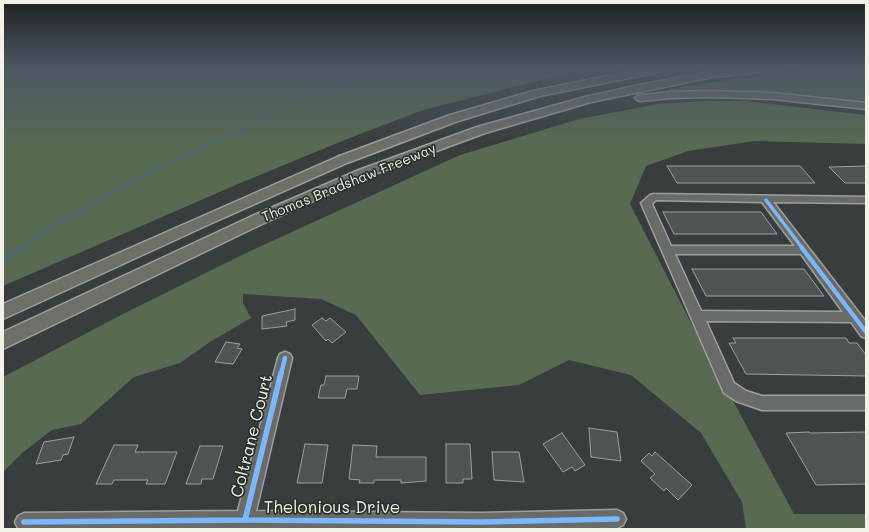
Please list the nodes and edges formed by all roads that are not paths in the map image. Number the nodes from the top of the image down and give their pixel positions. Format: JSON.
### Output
{"nodes":[{"id":1,"x":534,"y":94,"type":"edge"},
{"id":2,"x":616,"y":94,"type":"edge"},
{"id":3,"x":866,"y":106,"type":"edge"},
{"id":4,"x":524,"y":117,"type":"junction"},
{"id":5,"x":766,"y":200,"type":"junction"},
{"id":6,"x":866,"y":200,"type":"edge"},
{"id":7,"x":666,"y":250,"type":"junction"},
{"id":8,"x":804,"y":250,"type":"junction"},
{"id":9,"x":3,"y":312,"type":"edge"},
{"id":10,"x":697,"y":316,"type":"junction"},
{"id":11,"x":855,"y":317,"type":"junction"},
{"id":12,"x":866,"y":332,"type":"edge"},
{"id":13,"x":3,"y":341,"type":"edge"},
{"id":14,"x":285,"y":358,"type":"dead end"},
{"id":15,"x":866,"y":403,"type":"edge"},
{"id":16,"x":616,"y":519,"type":"dead end"},
{"id":17,"x":245,"y":520,"type":"junction"},
{"id":18,"x":24,"y":522,"type":"dead end"},
{"id":19,"x":481,"y":525,"type":"edge"}],
"edges":[{"from":1,"to":9,"type":"highway","name":"Thomas Bradshaw Freeway"},
{"from":2,"to":4,"type":"highway","name":"Thomas Bradshaw Freeway"},
{"from":3,"to":4,"type":"highway"},
{"from":4,"to":13,"type":"highway","name":"Thomas Bradshaw Freeway"},
{"from":5,"to":6,"type":"street"},
{"from":5,"to":7,"type":"street"},
{"from":5,"to":8,"type":"street"},
{"from":7,"to":8,"type":"street"},
{"from":7,"to":10,"type":"street"},
{"from":8,"to":11,"type":"street"},
{"from":10,"to":11,"type":"street"},
{"from":10,"to":15,"type":"street"},
{"from":11,"to":12,"type":"street"},
{"from":14,"to":17,"type":"street","name":"Coltrane Court"},
{"from":16,"to":19,"type":"street","name":"Thelonious Drive"},
{"from":17,"to":18,"type":"street","name":"Thelonious Drive"},
{"from":17,"to":19,"type":"street","name":"Thelonious Drive"}]}
